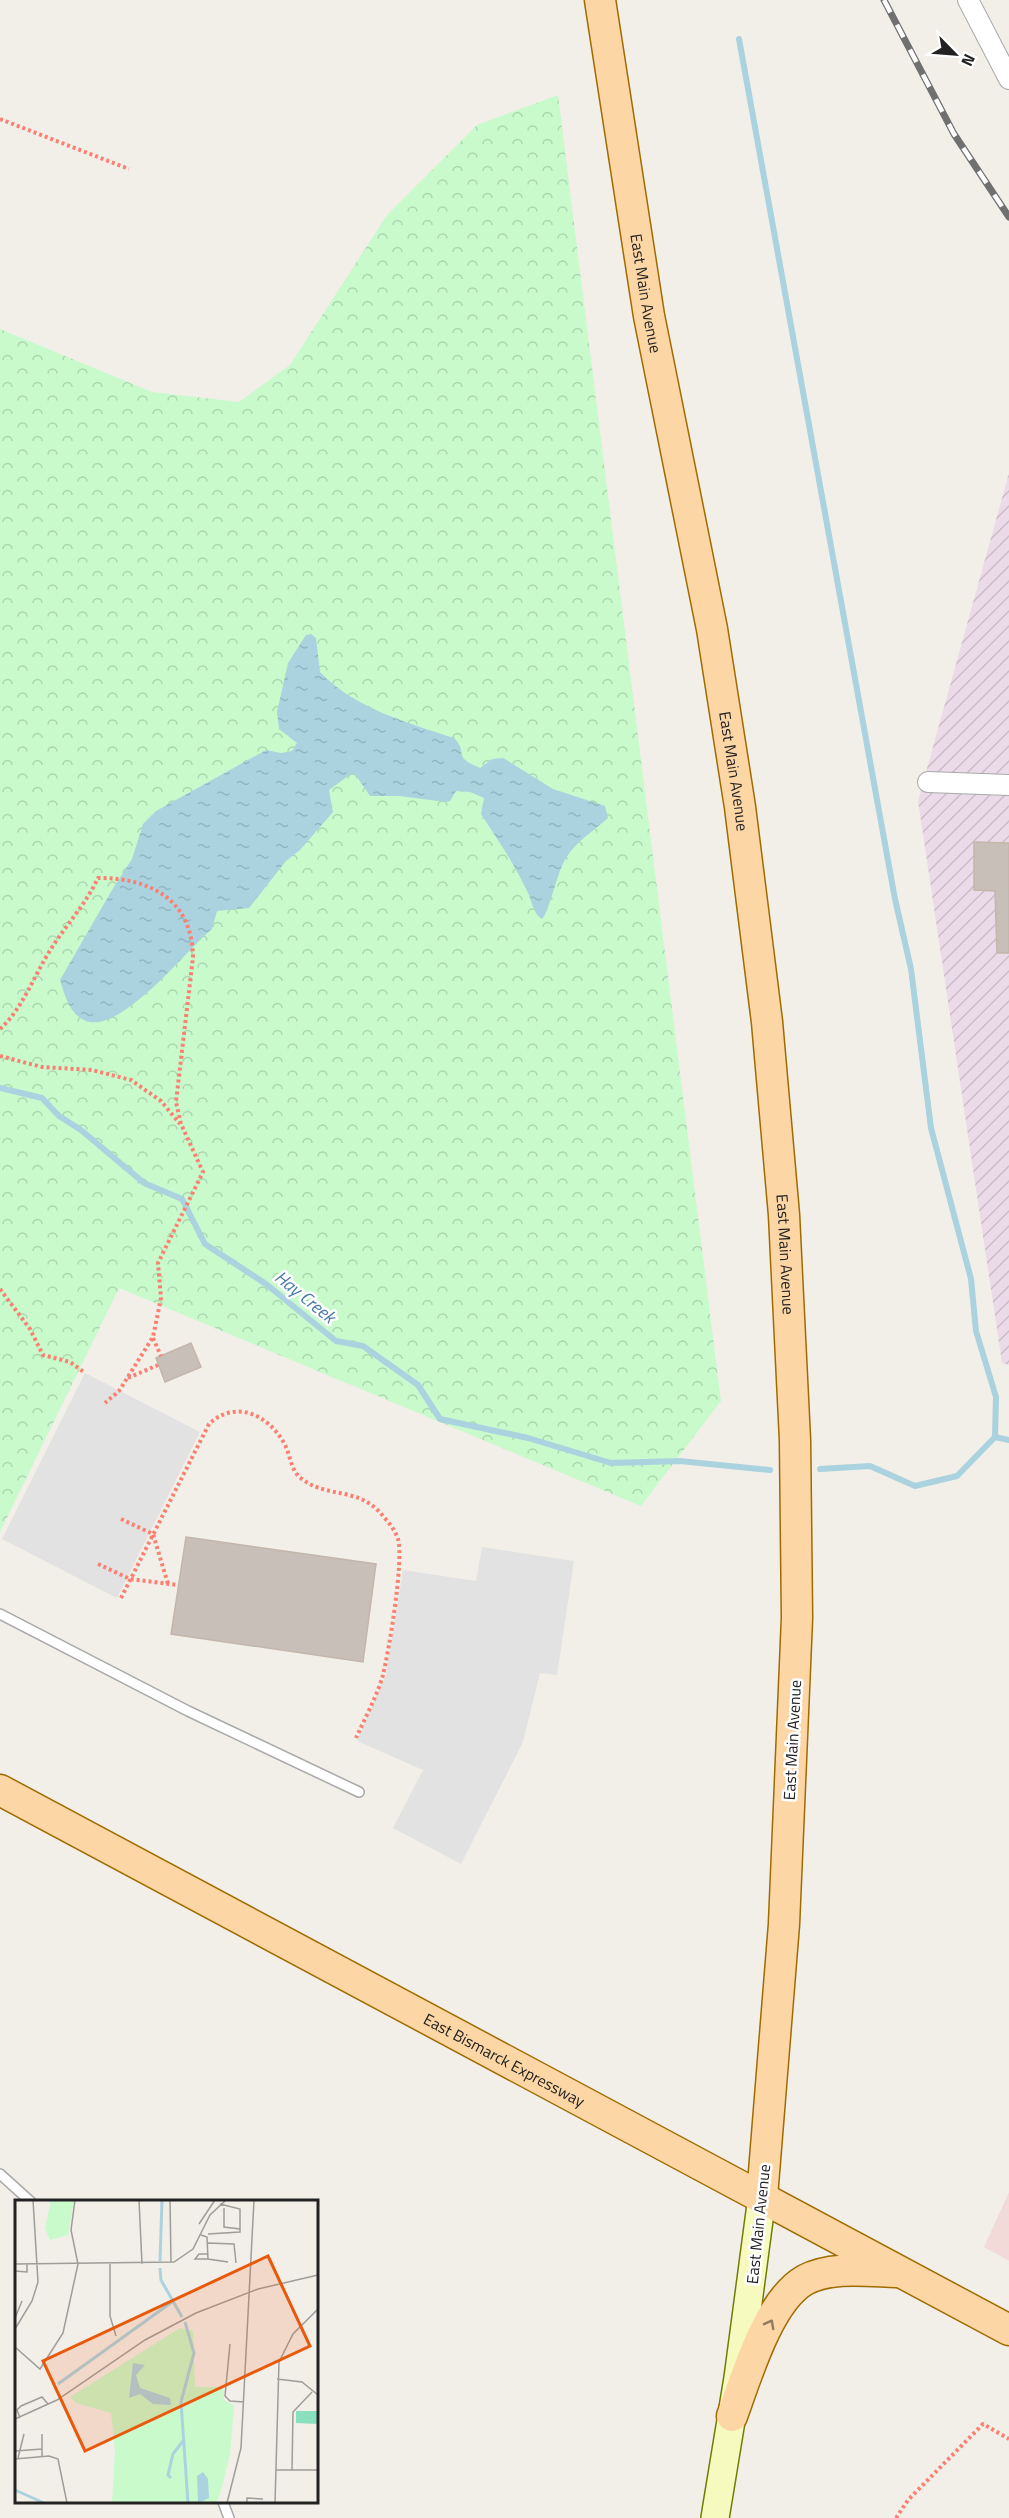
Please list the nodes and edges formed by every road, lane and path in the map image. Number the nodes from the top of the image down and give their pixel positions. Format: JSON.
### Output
{"nodes":[{"id":1,"x":600,"y":0,"type":"edge"},
{"id":2,"x":968,"y":0,"type":"edge"},
{"id":3,"x":1009,"y":79,"type":"edge"},
{"id":4,"x":0,"y":119,"type":"edge"},
{"id":5,"x":129,"y":168,"type":"dead end"},
{"id":6,"x":928,"y":782,"type":"dead end"},
{"id":7,"x":1009,"y":785,"type":"edge"},
{"id":8,"x":0,"y":1029,"type":"edge"},
{"id":9,"x":0,"y":1056,"type":"edge"},
{"id":10,"x":181,"y":1124,"type":"junction"},
{"id":11,"x":0,"y":1289,"type":"edge"},
{"id":12,"x":153,"y":1337,"type":"junction"},
{"id":13,"x":161,"y":1356,"type":"dead end"},
{"id":14,"x":158,"y":1365,"type":"dead end"},
{"id":15,"x":85,"y":1373,"type":"dead end"},
{"id":16,"x":128,"y":1378,"type":"junction"},
{"id":17,"x":105,"y":1403,"type":"dead end"},
{"id":18,"x":121,"y":1519,"type":"dead end"},
{"id":19,"x":153,"y":1534,"type":"junction"},
{"id":20,"x":98,"y":1564,"type":"dead end"},
{"id":21,"x":130,"y":1579,"type":"junction"},
{"id":22,"x":168,"y":1584,"type":"junction"},
{"id":23,"x":178,"y":1586,"type":"dead end"},
{"id":24,"x":121,"y":1598,"type":"dead end"},
{"id":25,"x":0,"y":1614,"type":"edge"},
{"id":26,"x":356,"y":1738,"type":"dead end"},
{"id":27,"x":0,"y":1790,"type":"edge"},
{"id":28,"x":359,"y":1792,"type":"dead end"},
{"id":29,"x":0,"y":2174,"type":"edge"},
{"id":30,"x":762,"y":2197,"type":"junction"},
{"id":31,"x":29,"y":2200,"type":"edge"},
{"id":32,"x":902,"y":2272,"type":"junction"},
{"id":33,"x":1009,"y":2330,"type":"edge"},
{"id":34,"x":732,"y":2416,"type":"junction"},
{"id":35,"x":1009,"y":2439,"type":"edge"},
{"id":36,"x":223,"y":2503,"type":"edge"},
{"id":37,"x":229,"y":2518,"type":"edge"},
{"id":38,"x":715,"y":2518,"type":"edge"},
{"id":39,"x":896,"y":2518,"type":"edge"}],
"edges":[{"from":1,"to":30,"type":"main road","name":"East Main Avenue"},
{"from":2,"to":3,"type":"street"},
{"from":4,"to":5,"type":"path"},
{"from":6,"to":7,"type":"street"},
{"from":8,"to":10,"type":"path"},
{"from":9,"to":10,"type":"path"},
{"from":10,"to":12,"type":"path"},
{"from":11,"to":15,"type":"path"},
{"from":12,"to":13,"type":"path"},
{"from":12,"to":16,"type":"path"},
{"from":14,"to":16,"type":"path"},
{"from":16,"to":17,"type":"path"},
{"from":18,"to":19,"type":"path"},
{"from":19,"to":21,"type":"path"},
{"from":19,"to":22,"type":"path"},
{"from":19,"to":26,"type":"path"},
{"from":20,"to":21,"type":"path"},
{"from":21,"to":22,"type":"path"},
{"from":21,"to":24,"type":"path"},
{"from":22,"to":23,"type":"path"},
{"from":25,"to":28,"type":"lane"},
{"from":27,"to":30,"type":"main road","name":"East Bismarck Expressway"},
{"from":29,"to":31,"type":"lane"},
{"from":30,"to":32,"type":"main road","name":"East Bismarck Expressway"},
{"from":30,"to":34,"type":"main road","name":"East Main Avenue"},
{"from":32,"to":33,"type":"main road","name":"East Bismarck Expressway"},
{"from":34,"to":32,"type":"main road","one_way":true},
{"from":34,"to":38,"type":"main road","name":"East Main Avenue"},
{"from":35,"to":39,"type":"path"},
{"from":36,"to":37,"type":"lane"}]}
